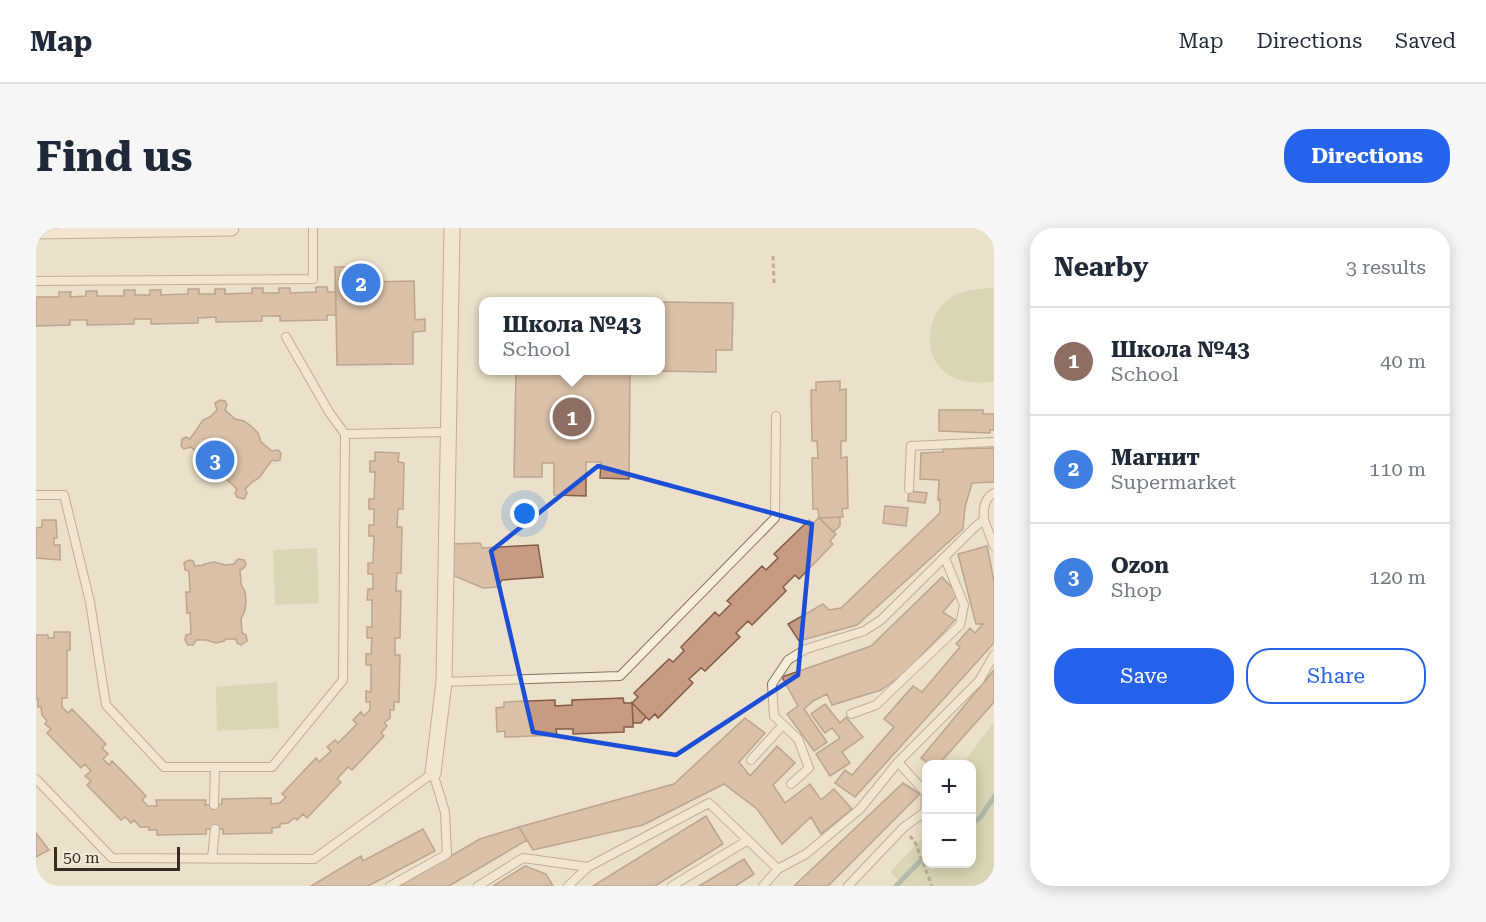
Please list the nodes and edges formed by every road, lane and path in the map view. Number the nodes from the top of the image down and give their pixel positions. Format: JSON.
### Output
{"nodes":[{"id":1,"x":173,"y":228,"type":"edge"},
{"id":2,"x":231,"y":228,"type":"edge"},
{"id":3,"x":313,"y":228,"type":"edge"},
{"id":4,"x":452,"y":228,"type":"edge"},
{"id":5,"x":36,"y":231,"type":"edge"},
{"id":6,"x":773,"y":256,"type":"dead end"},
{"id":7,"x":36,"y":281,"type":"edge"},
{"id":8,"x":774,"y":283,"type":"dead end"},
{"id":9,"x":286,"y":337,"type":"dead end"},
{"id":10,"x":776,"y":416,"type":"dead end"},
{"id":11,"x":447,"y":432,"type":"junction"},
{"id":12,"x":345,"y":434,"type":"junction"},
{"id":13,"x":994,"y":441,"type":"edge"},
{"id":14,"x":909,"y":489,"type":"dead end"},
{"id":15,"x":994,"y":493,"type":"edge"},
{"id":16,"x":36,"y":495,"type":"edge"},
{"id":17,"x":984,"y":520,"type":"junction"},
{"id":18,"x":994,"y":546,"type":"edge"},
{"id":19,"x":945,"y":558,"type":"junction"},
{"id":20,"x":994,"y":655,"type":"edge"},
{"id":21,"x":444,"y":682,"type":"junction"},
{"id":22,"x":851,"y":714,"type":"dead end"},
{"id":23,"x":783,"y":725,"type":"junction"},
{"id":24,"x":751,"y":760,"type":"dead end"},
{"id":25,"x":898,"y":762,"type":"junction"},
{"id":26,"x":214,"y":767,"type":"junction"},
{"id":27,"x":433,"y":773,"type":"junction"},
{"id":28,"x":36,"y":779,"type":"edge"},
{"id":29,"x":791,"y":784,"type":"dead end"},
{"id":30,"x":214,"y":805,"type":"dead end"},
{"id":31,"x":214,"y":829,"type":"dead end"},
{"id":32,"x":748,"y":840,"type":"junction"},
{"id":33,"x":917,"y":847,"type":"dead end"},
{"id":34,"x":212,"y":859,"type":"junction"},
{"id":35,"x":588,"y":867,"type":"junction"},
{"id":36,"x":778,"y":868,"type":"junction"},
{"id":37,"x":390,"y":886,"type":"edge"},
{"id":38,"x":478,"y":886,"type":"edge"},
{"id":39,"x":568,"y":886,"type":"edge"},
{"id":40,"x":672,"y":886,"type":"edge"},
{"id":41,"x":763,"y":886,"type":"edge"},
{"id":42,"x":848,"y":886,"type":"edge"},
{"id":43,"x":932,"y":886,"type":"edge"}],
"edges":[{"from":1,"to":2,"type":"street"},
{"from":1,"to":5,"type":"street"},
{"from":3,"to":7,"type":"lane"},
{"from":4,"to":11,"type":"street"},
{"from":6,"to":8,"type":"path"},
{"from":9,"to":12,"type":"lane"},
{"from":10,"to":21,"type":"lane"},
{"from":11,"to":12,"type":"lane"},
{"from":11,"to":21,"type":"street"},
{"from":12,"to":26,"type":"lane"},
{"from":13,"to":14,"type":"lane"},
{"from":15,"to":17,"type":"lane"},
{"from":16,"to":26,"type":"lane"},
{"from":17,"to":18,"type":"lane"},
{"from":17,"to":19,"type":"lane"},
{"from":19,"to":22,"type":"lane"},
{"from":19,"to":23,"type":"lane"},
{"from":20,"to":25,"type":"lane"},
{"from":21,"to":27,"type":"street"},
{"from":23,"to":24,"type":"lane"},
{"from":23,"to":29,"type":"lane"},
{"from":25,"to":36,"type":"lane"},
{"from":25,"to":42,"type":"lane"},
{"from":26,"to":30,"type":"lane"},
{"from":27,"to":34,"type":"lane"},
{"from":27,"to":37,"type":"lane"},
{"from":28,"to":34,"type":"lane"},
{"from":31,"to":34,"type":"lane"},
{"from":32,"to":35,"type":"lane"},
{"from":32,"to":36,"type":"lane"},
{"from":32,"to":40,"type":"lane"},
{"from":33,"to":43,"type":"path"},
{"from":35,"to":38,"type":"lane"},
{"from":35,"to":39,"type":"lane"},
{"from":36,"to":41,"type":"lane"}]}
